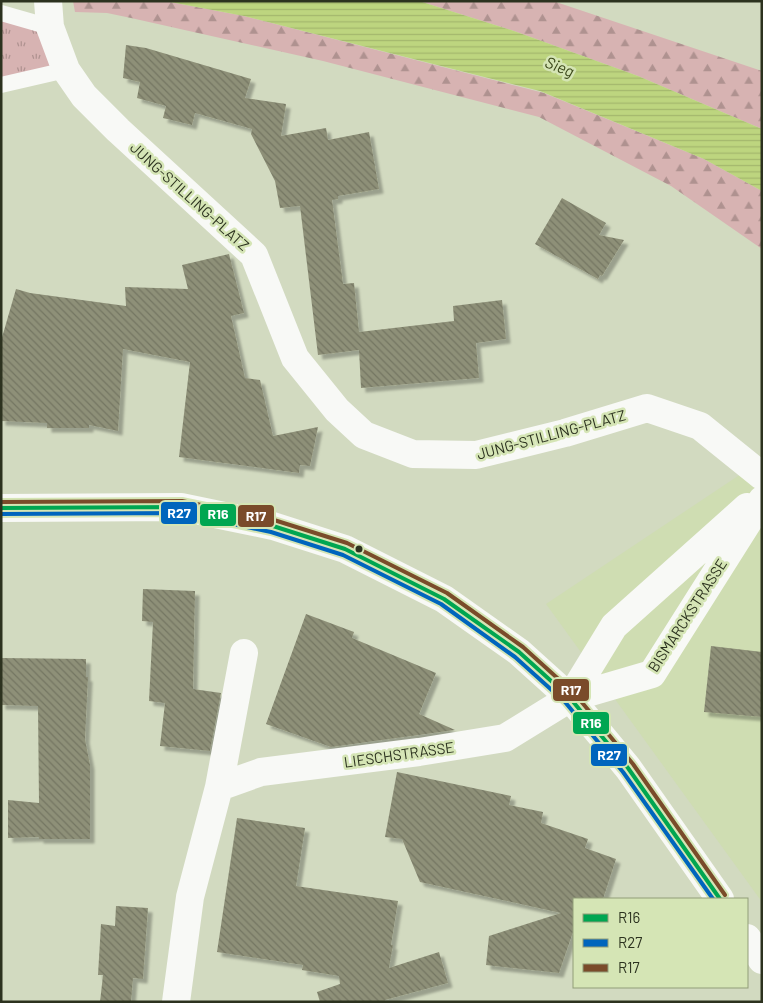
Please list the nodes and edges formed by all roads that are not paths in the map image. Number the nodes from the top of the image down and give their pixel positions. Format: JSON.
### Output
{"nodes":[{"id":1,"x":1,"y":13,"type":"edge"},
{"id":2,"x":49,"y":14,"type":"edge"},
{"id":3,"x":66,"y":70,"type":"junction"},
{"id":4,"x":1,"y":85,"type":"edge"},
{"id":5,"x":762,"y":476,"type":"edge"},
{"id":6,"x":762,"y":493,"type":"edge"},
{"id":7,"x":762,"y":500,"type":"edge"},
{"id":8,"x":1,"y":508,"type":"edge"},
{"id":9,"x":244,"y":654,"type":"dead end"},
{"id":10,"x":570,"y":698,"type":"junction"},
{"id":11,"x":219,"y":787,"type":"junction"},
{"id":12,"x":719,"y":898,"type":"edge"},
{"id":13,"x":748,"y":939,"type":"edge"},
{"id":14,"x":762,"y":960,"type":"edge"},
{"id":15,"x":176,"y":1002,"type":"edge"}],
"edges":[{"from":1,"to":2,"type":"lane"},
{"from":2,"to":3,"type":"street","name":"JUNG-STILLING-PLATZ"},
{"from":3,"to":4,"type":"lane"},
{"from":3,"to":5,"type":"street","name":"JUNG-STILLING-PLATZ"},
{"from":6,"to":10,"type":"street","name":"BISMARCKSTRASSE"},
{"from":7,"to":10,"type":"street","name":"BISMARCKSTRASSE"},
{"from":8,"to":10,"type":"street"},
{"from":9,"to":11,"type":"street"},
{"from":10,"to":11,"type":"street","name":"LIESCHSTRASSE"},
{"from":10,"to":12,"type":"street"},
{"from":11,"to":15,"type":"street"},
{"from":13,"to":14,"type":"street"}]}
